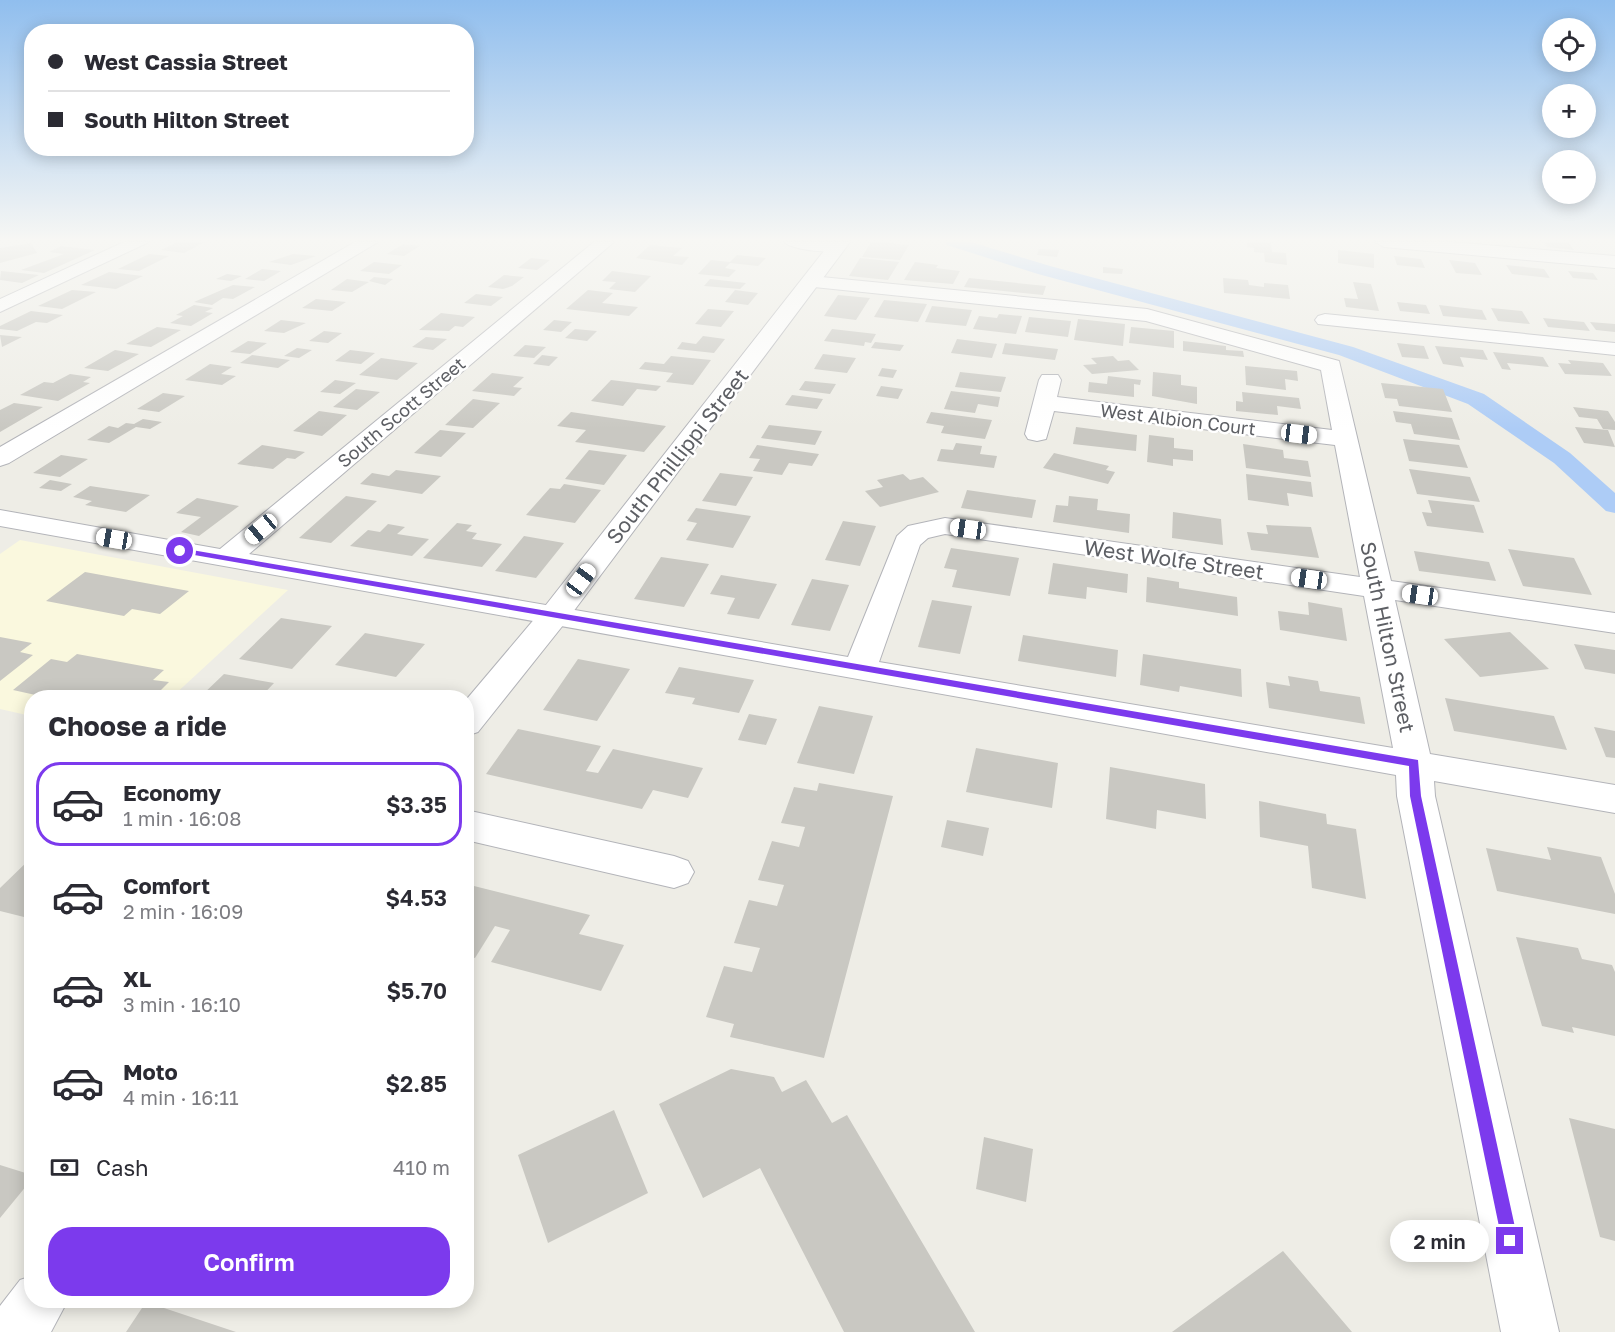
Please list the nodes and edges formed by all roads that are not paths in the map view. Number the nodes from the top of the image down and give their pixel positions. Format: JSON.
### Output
{"nodes":[{"id":1,"x":263,"y":304,"type":"edge"},
{"id":2,"x":530,"y":304,"type":"edge"},
{"id":3,"x":794,"y":304,"type":"edge"},
{"id":4,"x":1037,"y":304,"type":"edge"},
{"id":5,"x":1325,"y":320,"type":"dead end"},
{"id":6,"x":1615,"y":349,"type":"edge"},
{"id":7,"x":1037,"y":434,"type":"dead end"},
{"id":8,"x":1346,"y":439,"type":"junction"},
{"id":9,"x":0,"y":458,"type":"edge"},
{"id":10,"x":0,"y":518,"type":"edge"},
{"id":11,"x":225,"y":559,"type":"junction"},
{"id":12,"x":1377,"y":588,"type":"junction"},
{"id":13,"x":553,"y":617,"type":"junction"},
{"id":14,"x":1615,"y":623,"type":"edge"},
{"id":15,"x":860,"y":669,"type":"junction"},
{"id":16,"x":474,"y":714,"type":"edge"},
{"id":17,"x":1414,"y":763,"type":"junction"},
{"id":18,"x":1615,"y":800,"type":"edge"},
{"id":19,"x":474,"y":827,"type":"edge"},
{"id":20,"x":674,"y":872,"type":"dead end"},
{"id":21,"x":34,"y":1308,"type":"edge"},
{"id":22,"x":16,"y":1332,"type":"edge"},
{"id":23,"x":1530,"y":1332,"type":"edge"}],
"edges":[{"from":1,"to":9,"type":"street"},
{"from":2,"to":11,"type":"street","name":"South Scott Street"},
{"from":3,"to":13,"type":"street","name":"South Phillippi Street"},
{"from":4,"to":8,"type":"street","name":"South Hilton Street"},
{"from":5,"to":6,"type":"street"},
{"from":7,"to":8,"type":"street","name":"West Albion Court"},
{"from":8,"to":12,"type":"street","name":"South Hilton Street"},
{"from":10,"to":11,"type":"street"},
{"from":11,"to":13,"type":"street"},
{"from":12,"to":14,"type":"street","name":"West Wolfe Street"},
{"from":12,"to":15,"type":"street","name":"West Wolfe Street"},
{"from":12,"to":17,"type":"street","name":"South Hilton Street"},
{"from":13,"to":15,"type":"street"},
{"from":13,"to":16,"type":"street","name":"South Phillippi Street"},
{"from":15,"to":17,"type":"street"},
{"from":17,"to":18,"type":"street"},
{"from":17,"to":23,"type":"street","name":"South Hilton Street"},
{"from":19,"to":20,"type":"street"},
{"from":21,"to":22,"type":"street"}]}
